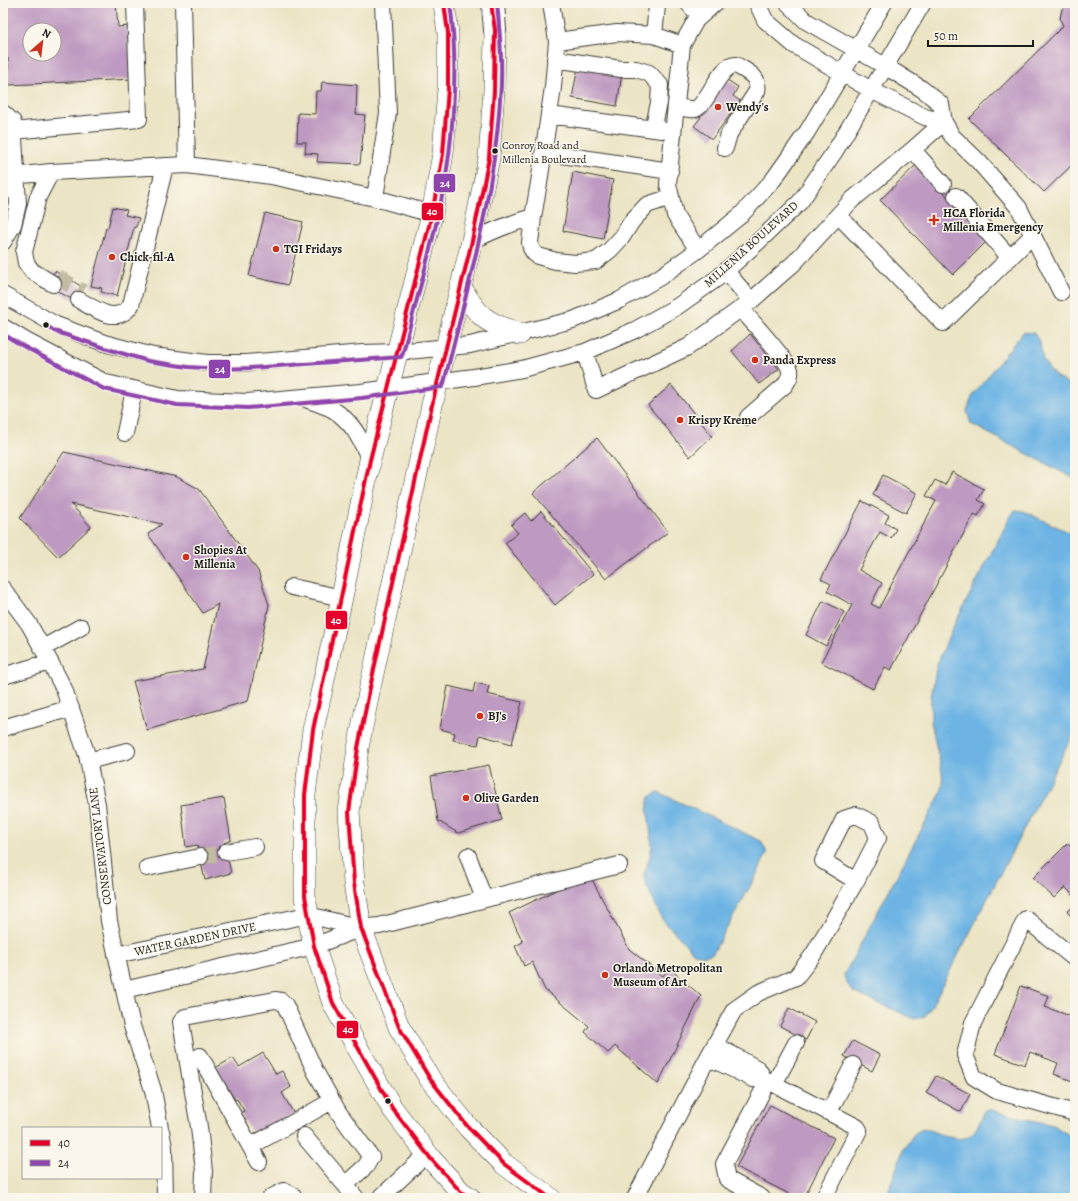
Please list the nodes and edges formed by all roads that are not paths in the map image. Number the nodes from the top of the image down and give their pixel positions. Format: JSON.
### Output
{"nodes":[{"id":1,"x":135,"y":3,"type":"edge"},
{"id":2,"x":183,"y":3,"type":"edge"},
{"id":3,"x":383,"y":3,"type":"edge"},
{"id":4,"x":444,"y":3,"type":"edge"},
{"id":5,"x":492,"y":3,"type":"edge"},
{"id":6,"x":551,"y":3,"type":"edge"},
{"id":7,"x":656,"y":3,"type":"edge"},
{"id":8,"x":688,"y":3,"type":"edge"},
{"id":9,"x":715,"y":3,"type":"edge"},
{"id":10,"x":757,"y":3,"type":"edge"},
{"id":11,"x":788,"y":3,"type":"edge"},
{"id":12,"x":884,"y":3,"type":"edge"},
{"id":13,"x":923,"y":3,"type":"edge"},
{"id":14,"x":700,"y":16,"type":"junction"},
{"id":15,"x":495,"y":30,"type":"joint"},
{"id":16,"x":654,"y":35,"type":"junction"},
{"id":17,"x":556,"y":41,"type":"junction"},
{"id":18,"x":682,"y":45,"type":"junction"},
{"id":19,"x":856,"y":50,"type":"junction"},
{"id":20,"x":555,"y":58,"type":"junction"},
{"id":21,"x":886,"y":66,"type":"junction"},
{"id":22,"x":842,"y":74,"type":"junction"},
{"id":23,"x":871,"y":90,"type":"junction"},
{"id":24,"x":676,"y":107,"type":"junction"},
{"id":25,"x":3,"y":113,"type":"edge"},
{"id":26,"x":549,"y":115,"type":"junction"},
{"id":27,"x":944,"y":122,"type":"junction"},
{"id":28,"x":653,"y":129,"type":"junction"},
{"id":29,"x":13,"y":131,"type":"junction"},
{"id":30,"x":674,"y":132,"type":"junction"},
{"id":31,"x":725,"y":148,"type":"dead end"},
{"id":32,"x":914,"y":150,"type":"junction"},
{"id":33,"x":544,"y":151,"type":"junction"},
{"id":34,"x":187,"y":165,"type":"junction"},
{"id":35,"x":165,"y":166,"type":"junction"},
{"id":36,"x":670,"y":171,"type":"junction"},
{"id":37,"x":51,"y":172,"type":"junction"},
{"id":38,"x":10,"y":176,"type":"edge"},
{"id":39,"x":943,"y":184,"type":"dead end"},
{"id":40,"x":3,"y":193,"type":"edge"},
{"id":41,"x":956,"y":196,"type":"dead end"},
{"id":42,"x":671,"y":197,"type":"junction"},
{"id":43,"x":375,"y":198,"type":"junction"},
{"id":44,"x":432,"y":214,"type":"junction"},
{"id":45,"x":838,"y":215,"type":"junction"},
{"id":46,"x":533,"y":218,"type":"junction"},
{"id":47,"x":1033,"y":235,"type":"junction"},
{"id":48,"x":472,"y":241,"type":"junction"},
{"id":49,"x":3,"y":242,"type":"edge"},
{"id":50,"x":698,"y":250,"type":"junction"},
{"id":51,"x":1010,"y":258,"type":"junction"},
{"id":52,"x":726,"y":270,"type":"junction"},
{"id":53,"x":52,"y":280,"type":"tunnel mouth"},
{"id":54,"x":461,"y":287,"type":"junction"},
{"id":55,"x":1061,"y":292,"type":"dead end"},
{"id":56,"x":3,"y":295,"type":"edge"},
{"id":57,"x":83,"y":299,"type":"tunnel mouth"},
{"id":58,"x":746,"y":305,"type":"junction"},
{"id":59,"x":3,"y":327,"type":"edge"},
{"id":60,"x":520,"y":334,"type":"junction"},
{"id":61,"x":446,"y":348,"type":"junction"},
{"id":62,"x":397,"y":352,"type":"junction"},
{"id":63,"x":585,"y":352,"type":"junction"},
{"id":64,"x":438,"y":382,"type":"junction"},
{"id":65,"x":388,"y":388,"type":"junction"},
{"id":66,"x":134,"y":390,"type":"junction"},
{"id":67,"x":300,"y":397,"type":"junction"},
{"id":68,"x":748,"y":417,"type":"dead end"},
{"id":69,"x":125,"y":433,"type":"dead end"},
{"id":70,"x":370,"y":460,"type":"junction"},
{"id":71,"x":292,"y":587,"type":"dead end"},
{"id":72,"x":3,"y":589,"type":"edge"},
{"id":73,"x":342,"y":598,"type":"junction"},
{"id":74,"x":81,"y":627,"type":"dead end"},
{"id":75,"x":46,"y":655,"type":"junction"},
{"id":76,"x":3,"y":676,"type":"edge"},
{"id":77,"x":71,"y":708,"type":"junction"},
{"id":78,"x":3,"y":728,"type":"edge"},
{"id":79,"x":127,"y":751,"type":"dead end"},
{"id":80,"x":88,"y":761,"type":"junction"},
{"id":81,"x":255,"y":847,"type":"dead end"},
{"id":82,"x":226,"y":852,"type":"tunnel mouth"},
{"id":83,"x":468,"y":856,"type":"dead end"},
{"id":84,"x":200,"y":857,"type":"tunnel mouth"},
{"id":85,"x":620,"y":865,"type":"dead end"},
{"id":86,"x":147,"y":868,"type":"dead end"},
{"id":87,"x":856,"y":881,"type":"dead end"},
{"id":88,"x":484,"y":900,"type":"junction"},
{"id":89,"x":308,"y":915,"type":"junction"},
{"id":90,"x":361,"y":928,"type":"junction"},
{"id":91,"x":314,"y":946,"type":"junction"},
{"id":92,"x":116,"y":955,"type":"junction"},
{"id":93,"x":1075,"y":959,"type":"edge"},
{"id":94,"x":124,"y":990,"type":"junction"},
{"id":95,"x":796,"y":1043,"type":"dead end"},
{"id":96,"x":715,"y":1045,"type":"junction"},
{"id":97,"x":200,"y":1056,"type":"dead end"},
{"id":98,"x":706,"y":1061,"type":"junction"},
{"id":99,"x":853,"y":1065,"type":"dead end"},
{"id":100,"x":769,"y":1081,"type":"junction"},
{"id":101,"x":332,"y":1101,"type":"junction"},
{"id":102,"x":829,"y":1112,"type":"junction"},
{"id":103,"x":1075,"y":1113,"type":"edge"},
{"id":104,"x":161,"y":1127,"type":"edge"},
{"id":105,"x":162,"y":1135,"type":"edge"},
{"id":106,"x":304,"y":1136,"type":"dead end"},
{"id":107,"x":251,"y":1146,"type":"junction"},
{"id":108,"x":427,"y":1154,"type":"junction"},
{"id":109,"x":259,"y":1162,"type":"dead end"},
{"id":110,"x":345,"y":1185,"type":"junction"},
{"id":111,"x":165,"y":1198,"type":"edge"},
{"id":112,"x":203,"y":1198,"type":"edge"},
{"id":113,"x":270,"y":1198,"type":"edge"},
{"id":114,"x":294,"y":1198,"type":"edge"},
{"id":115,"x":356,"y":1198,"type":"edge"},
{"id":116,"x":380,"y":1198,"type":"edge"},
{"id":117,"x":470,"y":1198,"type":"edge"},
{"id":118,"x":550,"y":1198,"type":"edge"},
{"id":119,"x":635,"y":1198,"type":"edge"},
{"id":120,"x":762,"y":1198,"type":"edge"},
{"id":121,"x":824,"y":1198,"type":"edge"}],
"edges":[{"from":1,"to":29,"type":"street"},
{"from":2,"to":34,"type":"street"},
{"from":3,"to":43,"type":"street"},
{"from":4,"to":44,"type":"main road"},
{"from":5,"to":15,"type":"highway"},
{"from":6,"to":17,"type":"street"},
{"from":7,"to":16,"type":"street"},
{"from":8,"to":14,"type":"street"},
{"from":9,"to":14,"type":"street"},
{"from":10,"to":22,"type":"street"},
{"from":11,"to":19,"type":"street"},
{"from":12,"to":19,"type":"street"},
{"from":13,"to":21,"type":"street","name":"MILLENIA BOULEVARD"},
{"from":14,"to":18,"type":"street"},
{"from":15,"to":48,"type":"main road"},
{"from":16,"to":17,"type":"street"},
{"from":16,"to":18,"type":"street"},
{"from":17,"to":20,"type":"street"},
{"from":18,"to":24,"type":"street"},
{"from":19,"to":21,"type":"street"},
{"from":19,"to":22,"type":"street"},
{"from":20,"to":26,"type":"street"},
{"from":20,"to":28,"type":"street"},
{"from":21,"to":23,"type":"street","name":"MILLENIA BOULEVARD"},
{"from":21,"to":27,"type":"street"},
{"from":22,"to":23,"type":"street"},
{"from":22,"to":50,"type":"street"},
{"from":23,"to":27,"type":"street"},
{"from":23,"to":52,"type":"street","name":"MILLENIA BOULEVARD"},
{"from":24,"to":30,"type":"street"},
{"from":24,"to":31,"type":"street"},
{"from":25,"to":29,"type":"street"},
{"from":26,"to":28,"type":"street"},
{"from":26,"to":33,"type":"street"},
{"from":27,"to":32,"type":"street"},
{"from":27,"to":47,"type":"street"},
{"from":28,"to":30,"type":"street"},
{"from":29,"to":38,"type":"street"},
{"from":30,"to":36,"type":"street"},
{"from":32,"to":39,"type":"street"},
{"from":32,"to":45,"type":"street"},
{"from":33,"to":36,"type":"street"},
{"from":33,"to":46,"type":"street"},
{"from":34,"to":35,"type":"street"},
{"from":34,"to":43,"type":"street"},
{"from":35,"to":37,"type":"street"},
{"from":35,"to":57,"type":"street"},
{"from":36,"to":42,"type":"street"},
{"from":37,"to":38,"type":"street"},
{"from":37,"to":53,"type":"street"},
{"from":38,"to":40,"type":"street"},
{"from":38,"to":49,"type":"street"},
{"from":41,"to":51,"type":"street"},
{"from":42,"to":46,"type":"street"},
{"from":42,"to":50,"type":"street"},
{"from":43,"to":44,"type":"street"},
{"from":44,"to":62,"type":"main road"},
{"from":45,"to":51,"type":"street"},
{"from":45,"to":58,"type":"street"},
{"from":46,"to":48,"type":"street"},
{"from":47,"to":51,"type":"street"},
{"from":47,"to":55,"type":"street"},
{"from":48,"to":54,"type":"main road"},
{"from":50,"to":60,"type":"street"},
{"from":52,"to":58,"type":"street"},
{"from":52,"to":63,"type":"street","name":"MILLENIA BOULEVARD"},
{"from":54,"to":60,"type":"main road"},
{"from":54,"to":61,"type":"main road"},
{"from":56,"to":62,"type":"street"},
{"from":58,"to":63,"type":"street"},
{"from":58,"to":68,"type":"street"},
{"from":59,"to":66,"type":"street","name":"MILLENIA BOULEVARD"},
{"from":60,"to":61,"type":"street"},
{"from":61,"to":62,"type":"street"},
{"from":61,"to":64,"type":"main road"},
{"from":62,"to":65,"type":"main road"},
{"from":63,"to":64,"type":"street","name":"MILLENIA BOULEVARD"},
{"from":64,"to":65,"type":"street","name":"MILLENIA BOULEVARD"},
{"from":64,"to":90,"type":"main road"},
{"from":65,"to":67,"type":"street","name":"MILLENIA BOULEVARD"},
{"from":65,"to":70,"type":"main road"},
{"from":66,"to":67,"type":"street","name":"MILLENIA BOULEVARD"},
{"from":66,"to":69,"type":"street"},
{"from":67,"to":70,"type":"street"},
{"from":70,"to":73,"type":"main road"},
{"from":71,"to":73,"type":"street"},
{"from":72,"to":75,"type":"street","name":"CONSERVATORY LANE"},
{"from":73,"to":89,"type":"main road"},
{"from":74,"to":75,"type":"street"},
{"from":75,"to":76,"type":"street"},
{"from":75,"to":77,"type":"street","name":"CONSERVATORY LANE"},
{"from":77,"to":78,"type":"street"},
{"from":77,"to":80,"type":"street","name":"CONSERVATORY LANE"},
{"from":79,"to":80,"type":"street"},
{"from":80,"to":92,"type":"street","name":"CONSERVATORY LANE"},
{"from":81,"to":82,"type":"street"},
{"from":83,"to":88,"type":"street"},
{"from":84,"to":86,"type":"street"},
{"from":85,"to":88,"type":"street"},
{"from":87,"to":96,"type":"street"},
{"from":88,"to":90,"type":"street"},
{"from":89,"to":90,"type":"street"},
{"from":89,"to":91,"type":"main road"},
{"from":89,"to":92,"type":"street","name":"WATER GARDEN DRIVE"},
{"from":90,"to":91,"type":"street"},
{"from":90,"to":118,"type":"main road"},
{"from":91,"to":94,"type":"street"},
{"from":91,"to":108,"type":"main road"},
{"from":92,"to":94,"type":"street"},
{"from":93,"to":103,"type":"street"},
{"from":94,"to":104,"type":"street"},
{"from":95,"to":100,"type":"street"},
{"from":96,"to":98,"type":"street"},
{"from":96,"to":100,"type":"street"},
{"from":97,"to":107,"type":"street"},
{"from":98,"to":100,"type":"street"},
{"from":98,"to":119,"type":"street"},
{"from":99,"to":102,"type":"street"},
{"from":100,"to":102,"type":"street"},
{"from":100,"to":120,"type":"street"},
{"from":101,"to":107,"type":"street"},
{"from":101,"to":110,"type":"street"},
{"from":101,"to":112,"type":"street"},
{"from":102,"to":121,"type":"street"},
{"from":105,"to":111,"type":"street"},
{"from":106,"to":110,"type":"street"},
{"from":107,"to":109,"type":"street"},
{"from":108,"to":116,"type":"street"},
{"from":108,"to":117,"type":"main road"},
{"from":110,"to":115,"type":"street"},
{"from":113,"to":114,"type":"street"}]}
